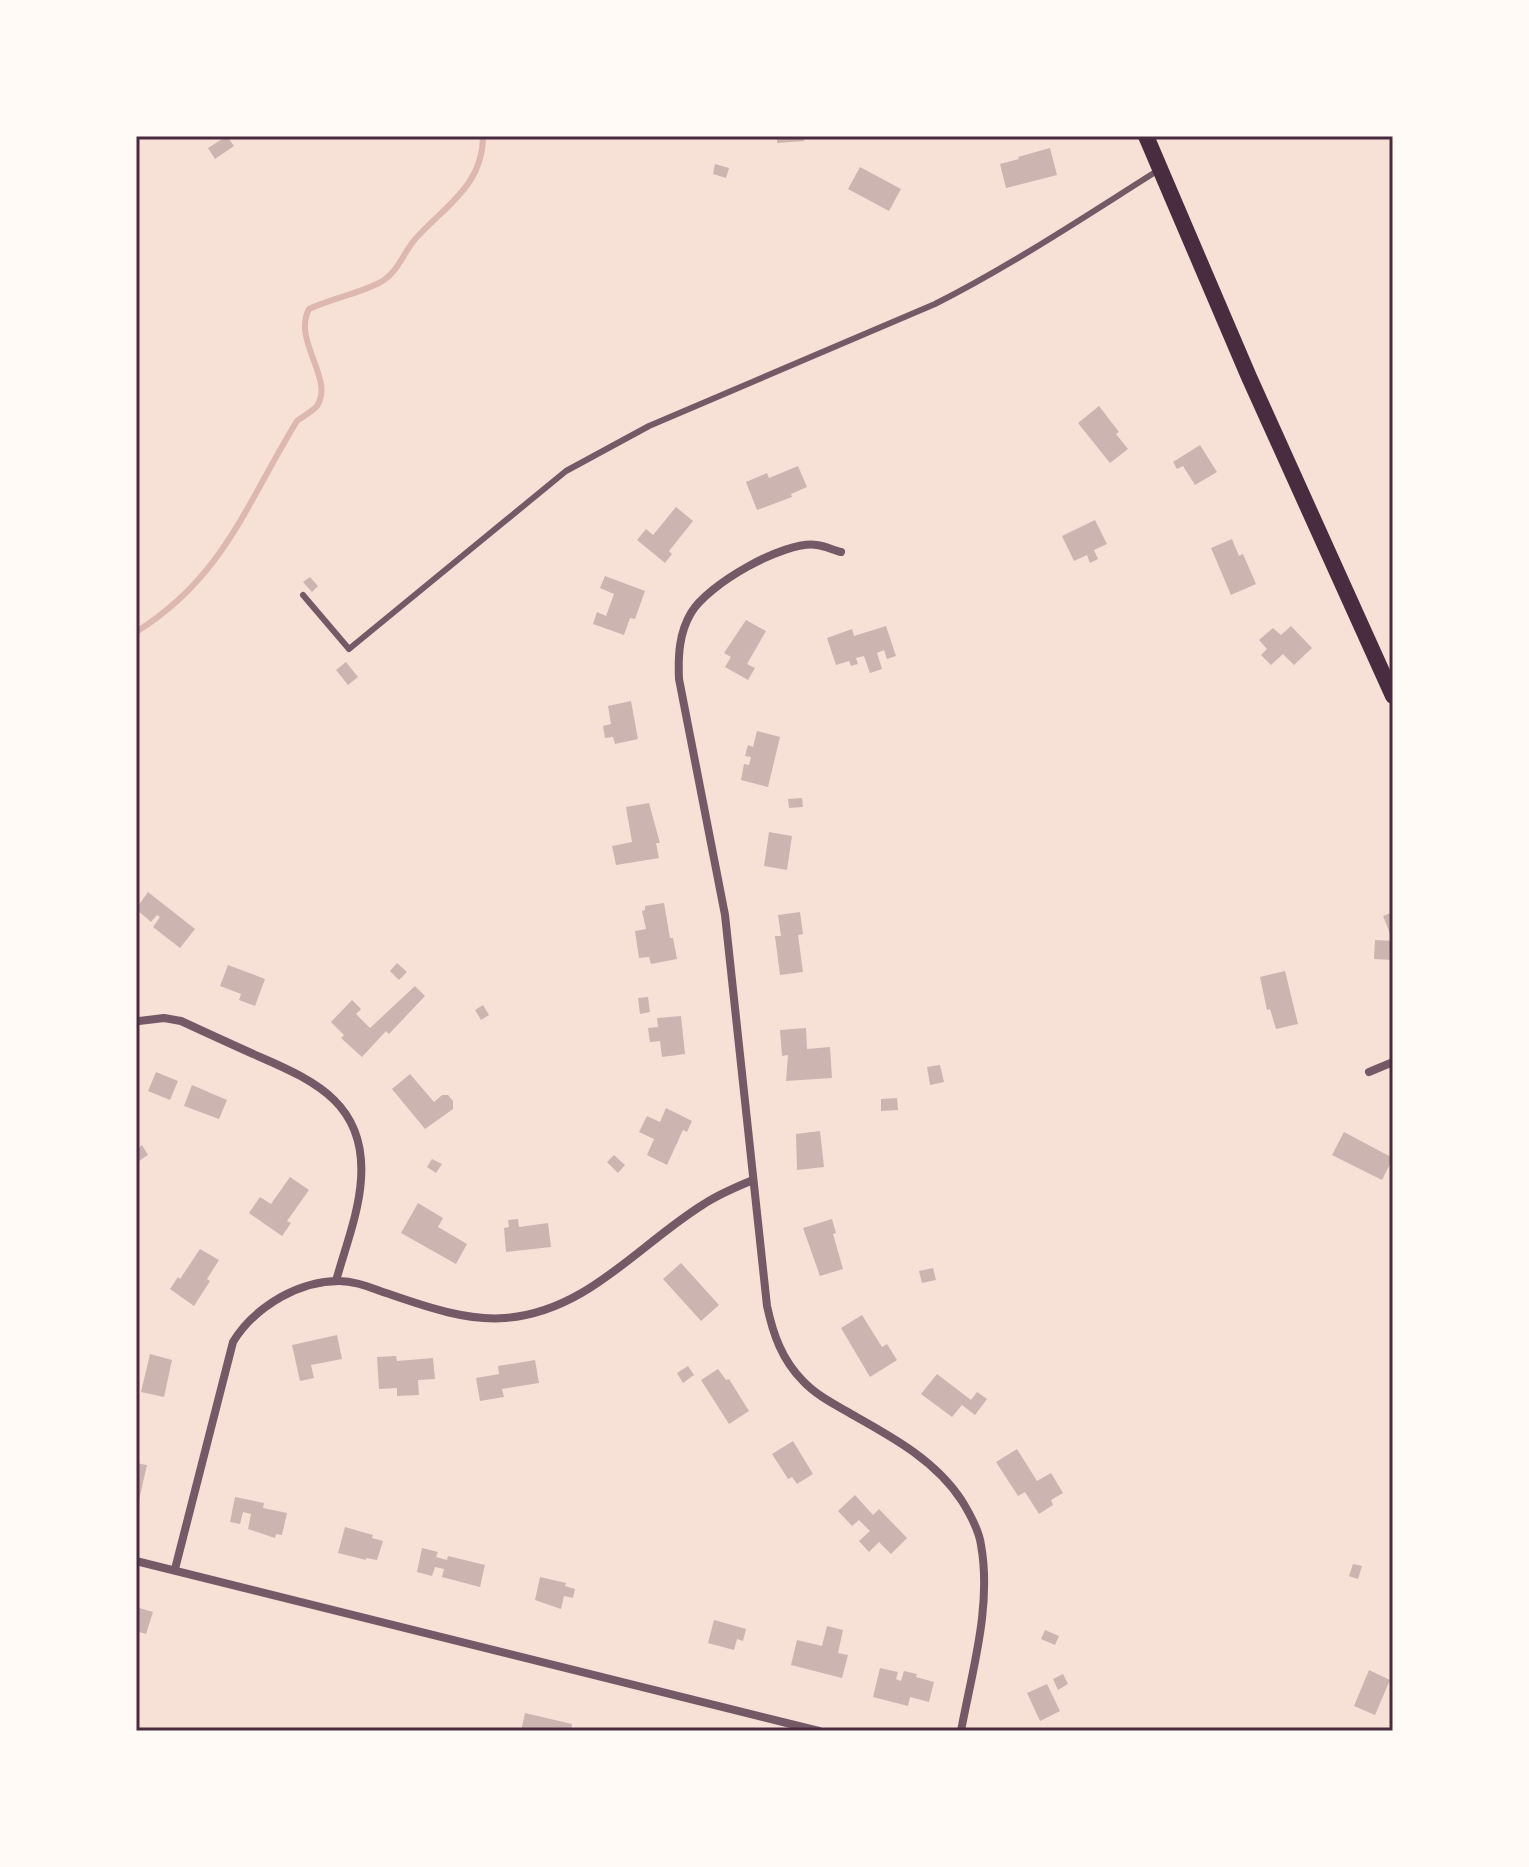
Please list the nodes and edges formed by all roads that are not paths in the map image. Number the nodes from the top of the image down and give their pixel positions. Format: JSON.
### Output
{"nodes":[{"id":1,"x":1146,"y":136,"type":"edge"},
{"id":2,"x":1161,"y":169,"type":"junction"},
{"id":3,"x":841,"y":552,"type":"dead end"},
{"id":4,"x":303,"y":595,"type":"dead end"},
{"id":5,"x":1393,"y":696,"type":"edge"},
{"id":6,"x":139,"y":1021,"type":"dead end"},
{"id":7,"x":1393,"y":1062,"type":"edge"},
{"id":8,"x":1369,"y":1072,"type":"dead end"},
{"id":9,"x":753,"y":1180,"type":"junction"},
{"id":10,"x":336,"y":1281,"type":"junction"},
{"id":11,"x":136,"y":1561,"type":"edge"},
{"id":12,"x":175,"y":1569,"type":"junction"},
{"id":13,"x":816,"y":1731,"type":"edge"},
{"id":14,"x":961,"y":1731,"type":"edge"}],
"edges":[{"from":1,"to":2,"type":"main road"},
{"from":2,"to":4,"type":"lane"},
{"from":2,"to":5,"type":"main road"},
{"from":3,"to":9,"type":"street"},
{"from":6,"to":10,"type":"street"},
{"from":7,"to":8,"type":"street"},
{"from":9,"to":10,"type":"street"},
{"from":9,"to":14,"type":"street"},
{"from":10,"to":12,"type":"street"},
{"from":11,"to":12,"type":"street"},
{"from":12,"to":13,"type":"street"}]}
